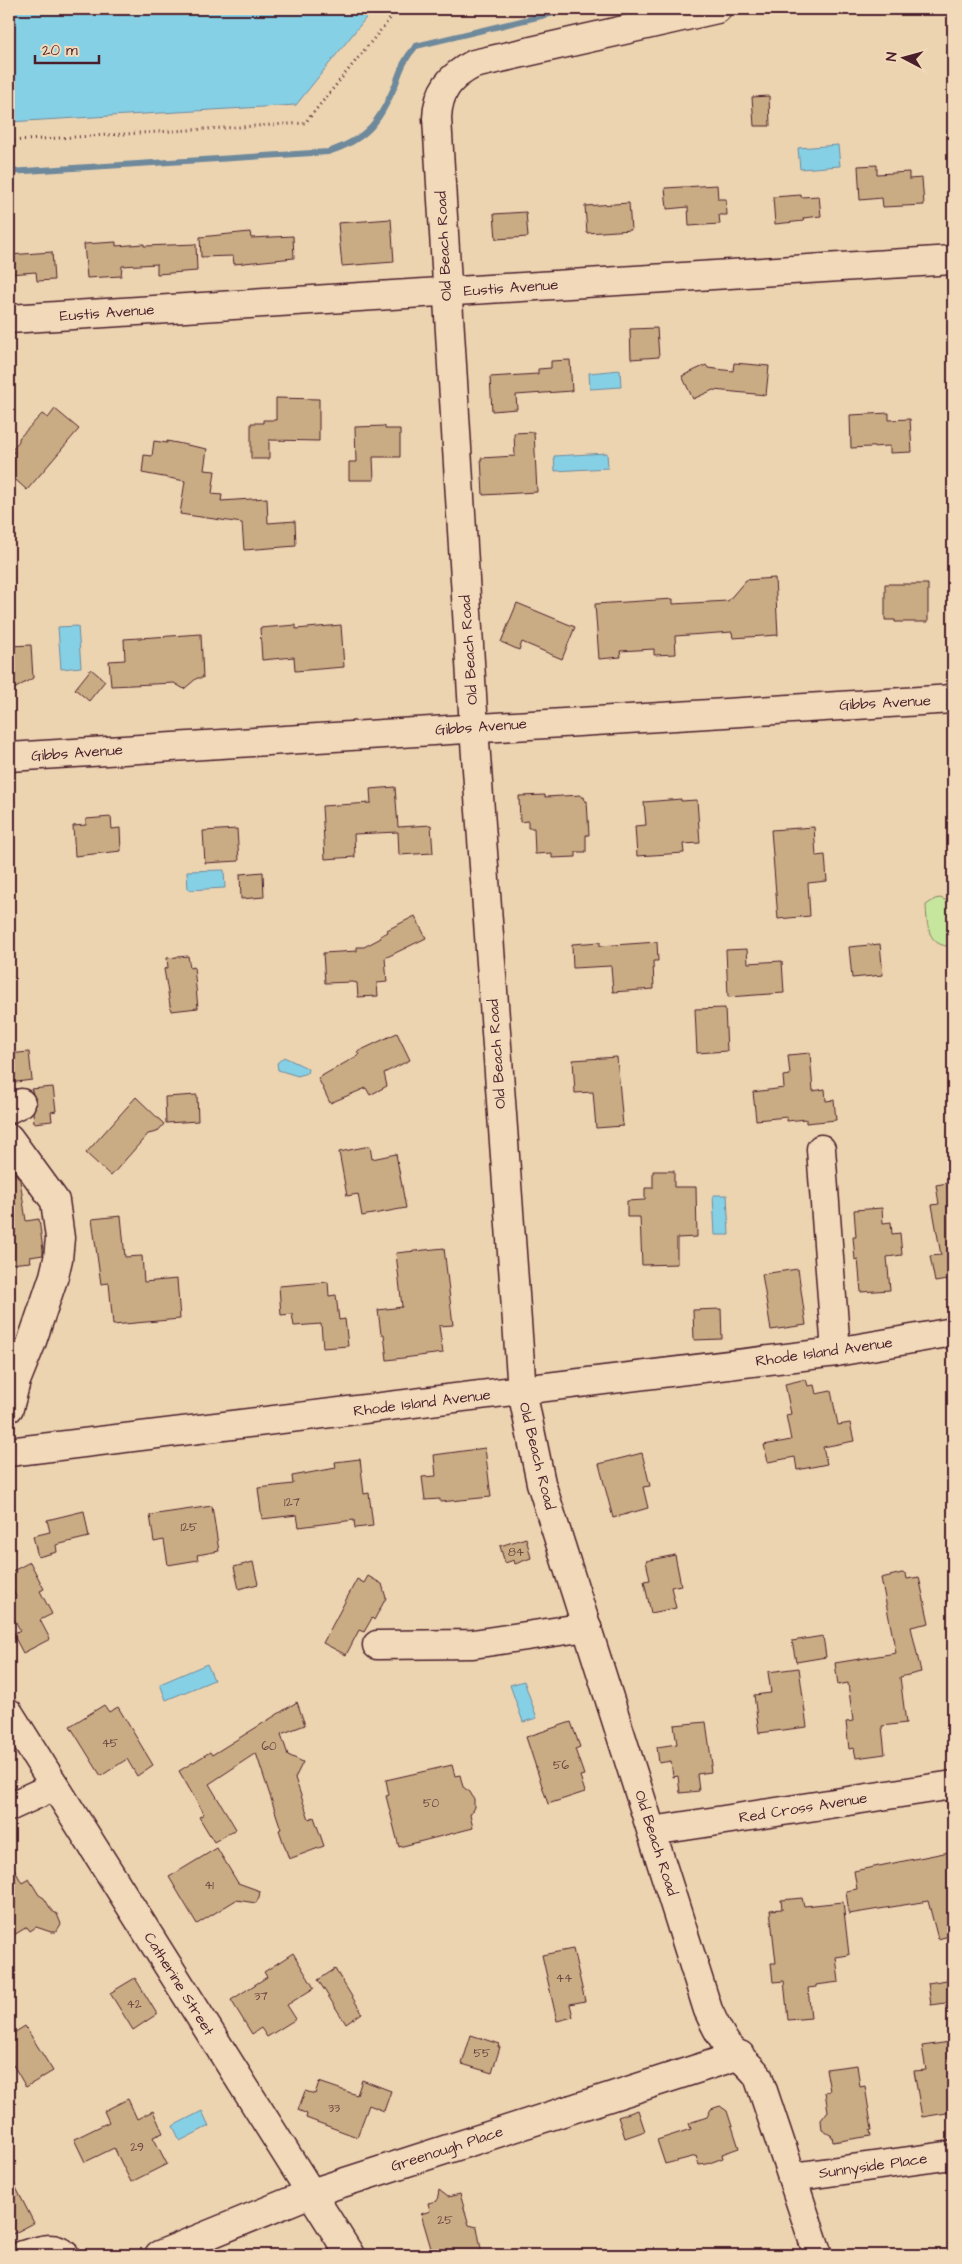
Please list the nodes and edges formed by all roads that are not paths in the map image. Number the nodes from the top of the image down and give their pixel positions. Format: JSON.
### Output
{"nodes":[{"id":1,"x":717,"y":9,"type":"edge"},
{"id":2,"x":953,"y":260,"type":"edge"},
{"id":3,"x":447,"y":292,"type":"junction"},
{"id":4,"x":9,"y":319,"type":"edge"},
{"id":5,"x":953,"y":699,"type":"edge"},
{"id":6,"x":474,"y":728,"type":"junction"},
{"id":7,"x":9,"y":757,"type":"edge"},
{"id":8,"x":9,"y":1138,"type":"edge"},
{"id":9,"x":821,"y":1149,"type":"dead end"},
{"id":10,"x":953,"y":1332,"type":"edge"},
{"id":11,"x":836,"y":1352,"type":"junction"},
{"id":12,"x":522,"y":1391,"type":"junction"},
{"id":13,"x":9,"y":1408,"type":"edge"},
{"id":14,"x":9,"y":1452,"type":"edge"},
{"id":15,"x":587,"y":1627,"type":"junction"},
{"id":16,"x":377,"y":1645,"type":"dead end"},
{"id":17,"x":9,"y":1712,"type":"edge"},
{"id":18,"x":953,"y":1785,"type":"edge"},
{"id":19,"x":55,"y":1786,"type":"junction"},
{"id":20,"x":9,"y":1808,"type":"edge"},
{"id":21,"x":652,"y":1831,"type":"junction"},
{"id":22,"x":740,"y":2055,"type":"junction"},
{"id":23,"x":953,"y":2155,"type":"edge"},
{"id":24,"x":793,"y":2177,"type":"junction"},
{"id":25,"x":311,"y":2193,"type":"junction"},
{"id":26,"x":23,"y":2255,"type":"edge"},
{"id":27,"x":66,"y":2255,"type":"edge"},
{"id":28,"x":160,"y":2255,"type":"edge"},
{"id":29,"x":350,"y":2255,"type":"edge"},
{"id":30,"x":818,"y":2255,"type":"edge"}],
"edges":[{"from":1,"to":3,"type":"street","name":"Old Beach Road"},
{"from":2,"to":3,"type":"street","name":"Eustis Avenue"},
{"from":3,"to":4,"type":"street","name":"Eustis Avenue"},
{"from":3,"to":6,"type":"street","name":"Old Beach Road"},
{"from":5,"to":6,"type":"street","name":"Gibbs Avenue"},
{"from":6,"to":7,"type":"street","name":"Gibbs Avenue"},
{"from":6,"to":12,"type":"street","name":"Old Beach Road"},
{"from":8,"to":13,"type":"street"},
{"from":9,"to":11,"type":"street"},
{"from":10,"to":11,"type":"street","name":"Rhode Island Avenue"},
{"from":11,"to":12,"type":"street","name":"Rhode Island Avenue"},
{"from":12,"to":14,"type":"street","name":"Rhode Island Avenue"},
{"from":12,"to":15,"type":"street","name":"Old Beach Road"},
{"from":15,"to":16,"type":"street"},
{"from":15,"to":21,"type":"street","name":"Old Beach Road"},
{"from":17,"to":19,"type":"street","name":"Catherine Street"},
{"from":18,"to":21,"type":"street","name":"Red Cross Avenue"},
{"from":19,"to":20,"type":"street"},
{"from":19,"to":25,"type":"street","name":"Catherine Street"},
{"from":21,"to":22,"type":"street","name":"Old Beach Road"},
{"from":22,"to":24,"type":"street","name":"Old Beach Road"},
{"from":22,"to":25,"type":"street","name":"Greenough Place"},
{"from":23,"to":24,"type":"street","name":"Sunnyside Place"},
{"from":24,"to":30,"type":"street","name":"Old Beach Road"},
{"from":25,"to":28,"type":"street","name":"Greenough Place"},
{"from":25,"to":29,"type":"street","name":"Catherine Street"},
{"from":26,"to":27,"type":"street"}]}
